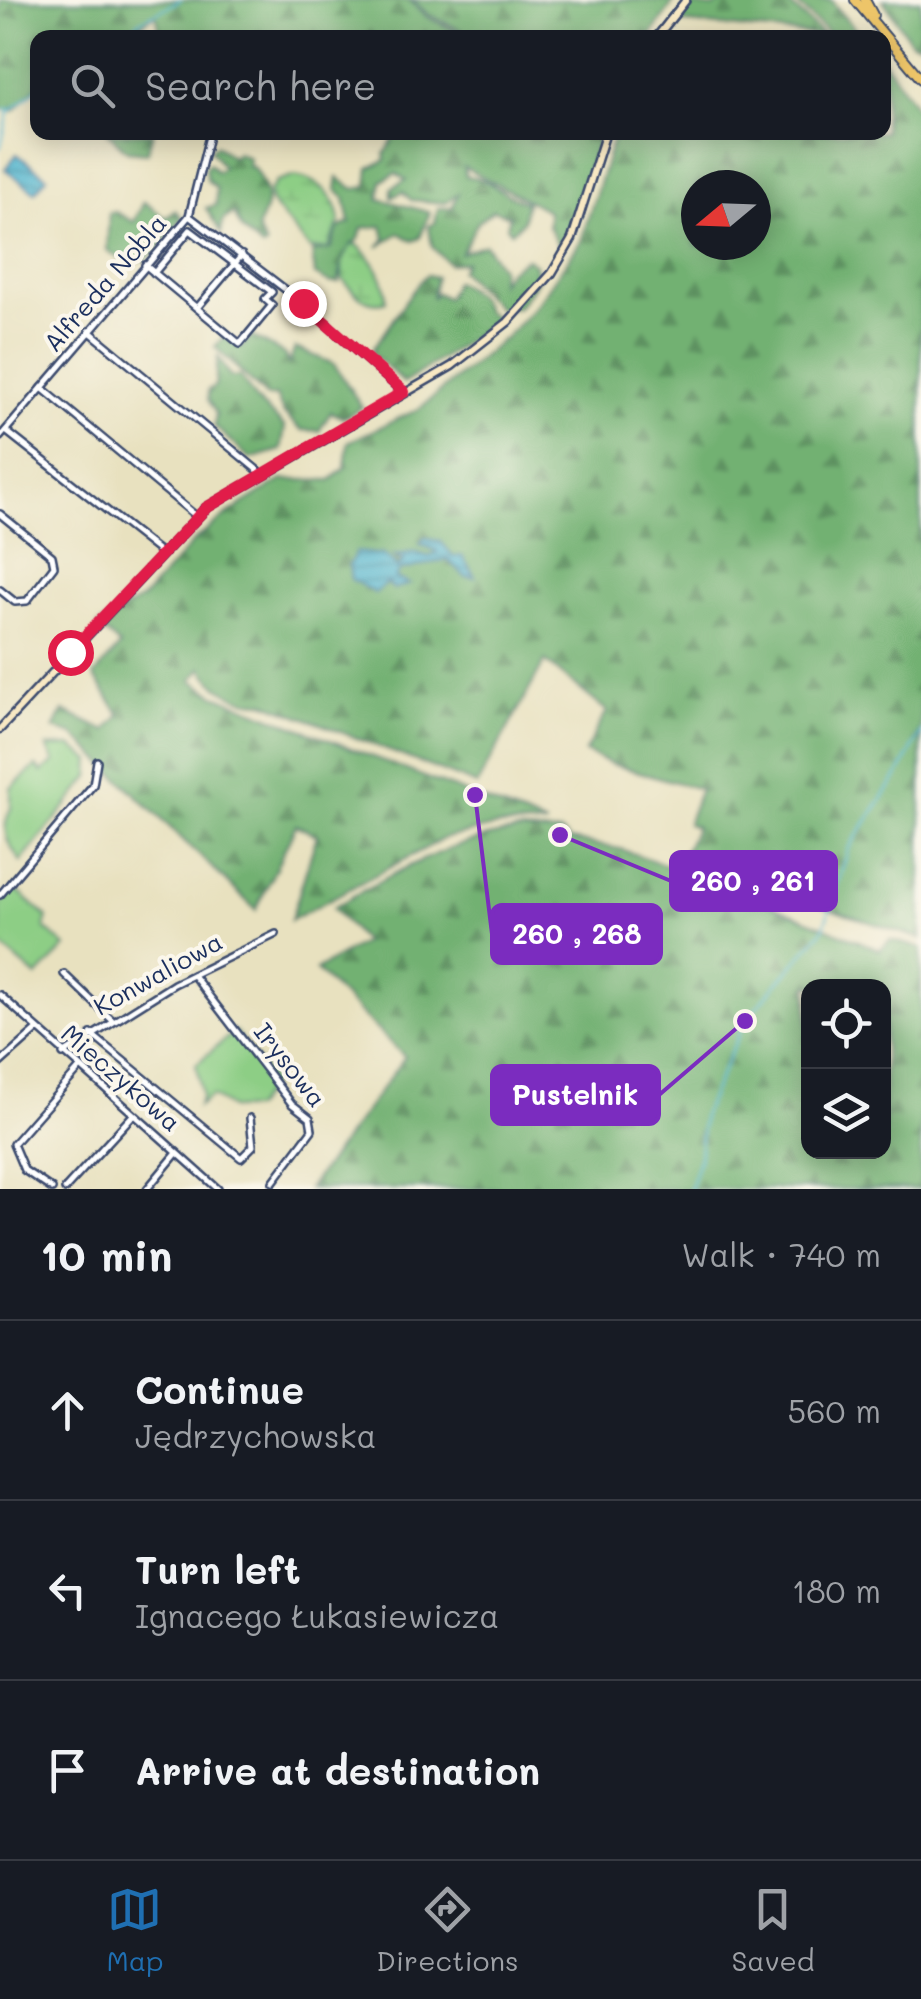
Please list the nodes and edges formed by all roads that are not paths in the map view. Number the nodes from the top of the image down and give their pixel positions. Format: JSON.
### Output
{"nodes":[{"id":1,"x":686,"y":0,"type":"edge"},
{"id":2,"x":854,"y":0,"type":"edge"},
{"id":3,"x":865,"y":0,"type":"edge"},
{"id":4,"x":880,"y":27,"type":"junction"},
{"id":5,"x":662,"y":30,"type":"edge"},
{"id":6,"x":882,"y":30,"type":"edge"},
{"id":7,"x":891,"y":41,"type":"edge"},
{"id":8,"x":921,"y":79,"type":"edge"},
{"id":9,"x":208,"y":140,"type":"dead end"},
{"id":10,"x":604,"y":140,"type":"edge"},
{"id":11,"x":190,"y":216,"type":"junction"},
{"id":12,"x":242,"y":255,"type":"junction"},
{"id":13,"x":235,"y":263,"type":"junction"},
{"id":14,"x":145,"y":266,"type":"junction"},
{"id":15,"x":154,"y":273,"type":"junction"},
{"id":16,"x":197,"y":308,"type":"junction"},
{"id":17,"x":89,"y":331,"type":"junction"},
{"id":18,"x":42,"y":388,"type":"junction"},
{"id":19,"x":404,"y":392,"type":"junction"},
{"id":20,"x":3,"y":434,"type":"edge"},
{"id":21,"x":261,"y":473,"type":"junction"},
{"id":22,"x":193,"y":502,"type":"dead end"},
{"id":23,"x":187,"y":509,"type":"junction"},
{"id":24,"x":0,"y":514,"type":"edge"},
{"id":25,"x":196,"y":516,"type":"junction"},
{"id":26,"x":160,"y":553,"type":"junction"},
{"id":27,"x":0,"y":590,"type":"edge"},
{"id":28,"x":0,"y":729,"type":"edge"},
{"id":29,"x":97,"y":760,"type":"dead end"},
{"id":30,"x":0,"y":895,"type":"edge"},
{"id":31,"x":276,"y":934,"type":"dead end"},
{"id":32,"x":64,"y":974,"type":"dead end"},
{"id":33,"x":193,"y":974,"type":"junction"},
{"id":34,"x":0,"y":994,"type":"edge"},
{"id":35,"x":112,"y":1020,"type":"junction"},
{"id":36,"x":38,"y":1030,"type":"junction"},
{"id":37,"x":91,"y":1034,"type":"junction"},
{"id":38,"x":63,"y":1054,"type":"junction"},
{"id":39,"x":0,"y":1063,"type":"edge"},
{"id":40,"x":80,"y":1068,"type":"junction"},
{"id":41,"x":133,"y":1115,"type":"junction"},
{"id":42,"x":250,"y":1118,"type":"dead end"},
{"id":43,"x":177,"y":1153,"type":"junction"},
{"id":44,"x":273,"y":1182,"type":"dead end"},
{"id":45,"x":52,"y":1189,"type":"edge"},
{"id":46,"x":65,"y":1189,"type":"edge"},
{"id":47,"x":146,"y":1189,"type":"edge"},
{"id":48,"x":218,"y":1189,"type":"edge"}],
"edges":[{"from":1,"to":5,"type":"main road"},
{"from":2,"to":4,"type":"main road"},
{"from":3,"to":4,"type":"main road"},
{"from":4,"to":6,"type":"main road"},
{"from":7,"to":8,"type":"main road"},
{"from":9,"to":11,"type":"street","name":"Alfreda Nobla"},
{"from":10,"to":19,"type":"main road"},
{"from":11,"to":12,"type":"street"},
{"from":11,"to":14,"type":"street","name":"Alfreda Nobla"},
{"from":12,"to":13,"type":"street"},
{"from":12,"to":19,"type":"street"},
{"from":13,"to":15,"type":"street"},
{"from":13,"to":16,"type":"street"},
{"from":13,"to":16,"type":"street"},
{"from":14,"to":15,"type":"street"},
{"from":14,"to":17,"type":"street","name":"Alfreda Nobla"},
{"from":15,"to":16,"type":"street"},
{"from":17,"to":18,"type":"street","name":"Alfreda Nobla"},
{"from":17,"to":21,"type":"street"},
{"from":18,"to":20,"type":"street","name":"Alfreda Nobla"},
{"from":18,"to":23,"type":"street"},
{"from":19,"to":21,"type":"main road"},
{"from":20,"to":26,"type":"street"},
{"from":21,"to":25,"type":"main road"},
{"from":22,"to":23,"type":"street"},
{"from":23,"to":25,"type":"street"},
{"from":24,"to":27,"type":"street"},
{"from":25,"to":26,"type":"main road"},
{"from":26,"to":28,"type":"main road"},
{"from":29,"to":30,"type":"street"},
{"from":31,"to":33,"type":"street","name":"Konwaliowa"},
{"from":32,"to":35,"type":"street"},
{"from":33,"to":35,"type":"street","name":"Konwaliowa"},
{"from":33,"to":44,"type":"street","name":"Irysowa"},
{"from":34,"to":36,"type":"street","name":"Mieczykowa"},
{"from":35,"to":37,"type":"street","name":"Konwaliowa"},
{"from":36,"to":38,"type":"street","name":"Mieczykowa"},
{"from":36,"to":39,"type":"street"},
{"from":37,"to":38,"type":"street","name":"Konwaliowa"},
{"from":37,"to":42,"type":"street"},
{"from":38,"to":40,"type":"street","name":"Mieczykowa"},
{"from":40,"to":41,"type":"street","name":"Mieczykowa"},
{"from":40,"to":45,"type":"street"},
{"from":41,"to":43,"type":"street","name":"Mieczykowa"},
{"from":41,"to":46,"type":"street"},
{"from":43,"to":47,"type":"street"},
{"from":43,"to":48,"type":"street","name":"Mieczykowa"}]}
